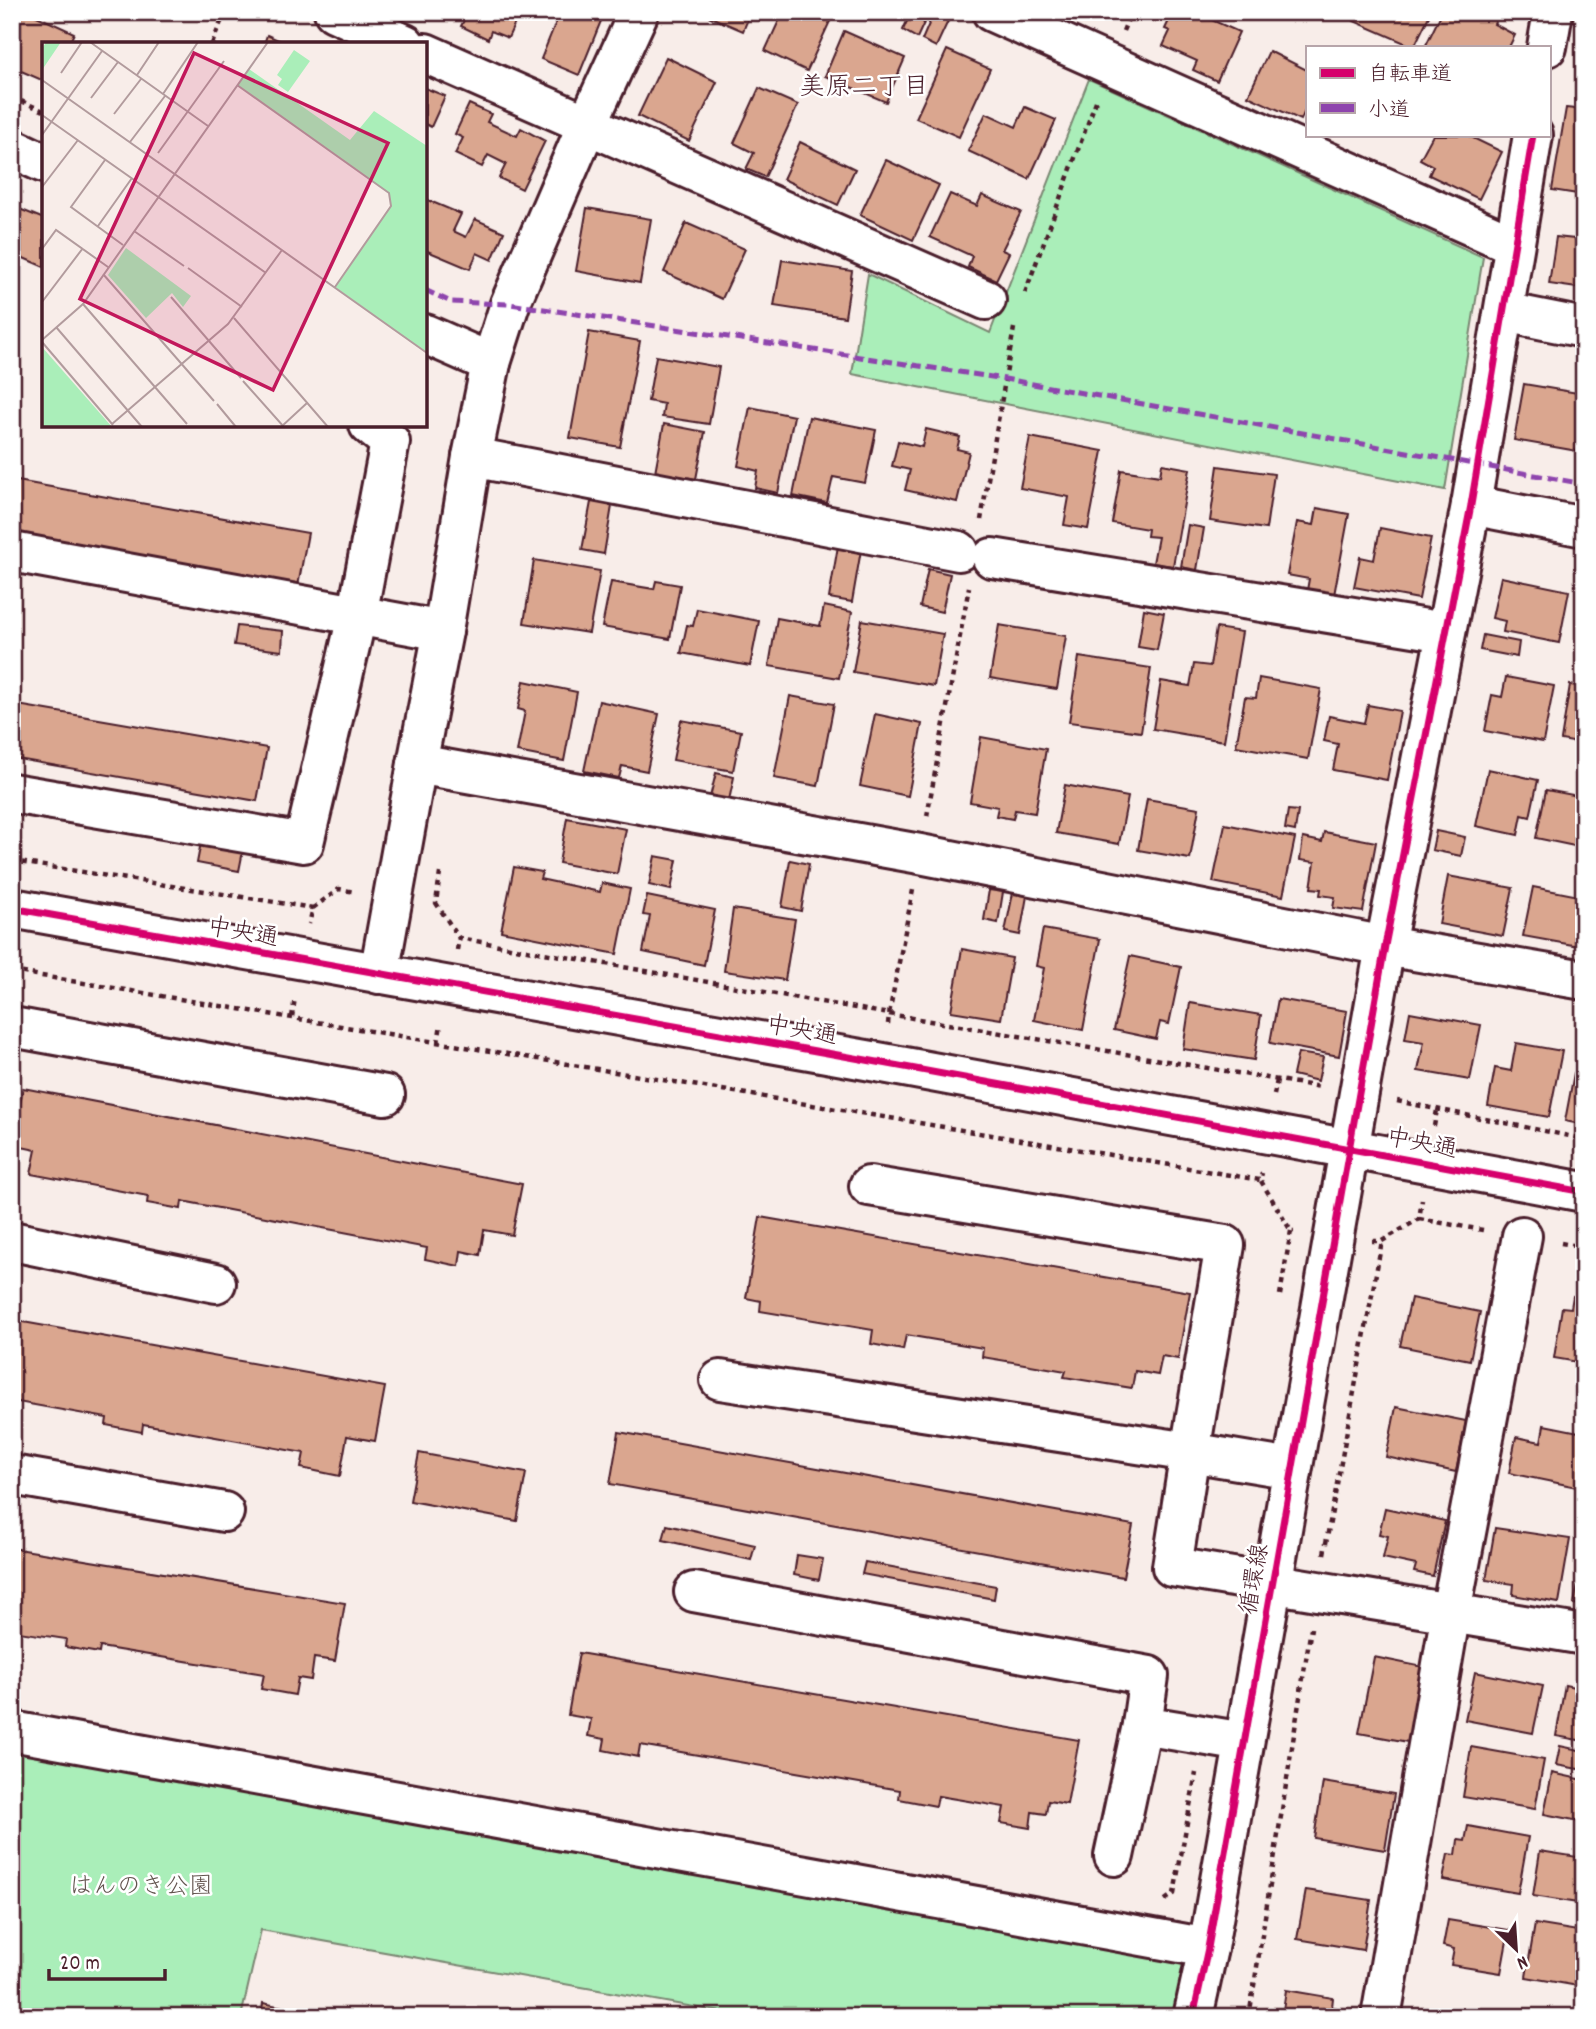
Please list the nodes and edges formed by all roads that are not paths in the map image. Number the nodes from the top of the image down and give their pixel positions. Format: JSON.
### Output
{"nodes":[{"id":1,"x":334,"y":12,"type":"edge"},
{"id":2,"x":639,"y":12,"type":"edge"},
{"id":3,"x":992,"y":12,"type":"edge"},
{"id":4,"x":1553,"y":12,"type":"edge"},
{"id":5,"x":401,"y":42,"type":"edge"},
{"id":6,"x":1547,"y":46,"type":"edge"},
{"id":7,"x":427,"y":54,"type":"edge"},
{"id":8,"x":587,"y":125,"type":"junction"},
{"id":9,"x":1532,"y":136,"type":"edge"},
{"id":10,"x":12,"y":148,"type":"edge"},
{"id":11,"x":42,"y":162,"type":"edge"},
{"id":12,"x":1514,"y":245,"type":"junction"},
{"id":13,"x":1004,"y":301,"type":"road end"},
{"id":14,"x":1504,"y":312,"type":"junction"},
{"id":15,"x":1584,"y":328,"type":"edge"},
{"id":16,"x":427,"y":335,"type":"edge"},
{"id":17,"x":491,"y":363,"type":"junction"},
{"id":18,"x":371,"y":427,"type":"edge"},
{"id":19,"x":472,"y":457,"type":"junction"},
{"id":20,"x":1471,"y":505,"type":"junction"},
{"id":21,"x":1584,"y":527,"type":"edge"},
{"id":22,"x":12,"y":552,"type":"edge"},
{"id":23,"x":357,"y":616,"type":"junction"},
{"id":24,"x":443,"y":631,"type":"junction"},
{"id":25,"x":1445,"y":632,"type":"junction"},
{"id":26,"x":417,"y":764,"type":"junction"},
{"id":27,"x":12,"y":793,"type":"edge"},
{"id":28,"x":12,"y":908,"type":"edge"},
{"id":29,"x":1385,"y":946,"type":"junction"},
{"id":30,"x":379,"y":974,"type":"junction"},
{"id":31,"x":1584,"y":980,"type":"edge"},
{"id":32,"x":12,"y":1027,"type":"edge"},
{"id":33,"x":385,"y":1095,"type":"dead end"},
{"id":34,"x":1351,"y":1148,"type":"junction"},
{"id":35,"x":869,"y":1186,"type":"dead end"},
{"id":36,"x":1584,"y":1192,"type":"edge"},
{"id":37,"x":1522,"y":1236,"type":"dead end"},
{"id":38,"x":12,"y":1241,"type":"edge"},
{"id":39,"x":216,"y":1283,"type":"dead end"},
{"id":40,"x":720,"y":1380,"type":"dead end"},
{"id":41,"x":1190,"y":1452,"type":"junction"},
{"id":42,"x":1292,"y":1469,"type":"junction"},
{"id":43,"x":12,"y":1475,"type":"edge"},
{"id":44,"x":224,"y":1512,"type":"dead end"},
{"id":45,"x":1271,"y":1582,"type":"junction"},
{"id":46,"x":694,"y":1592,"type":"dead end"},
{"id":47,"x":1451,"y":1612,"type":"junction"},
{"id":48,"x":1584,"y":1635,"type":"edge"},
{"id":49,"x":1142,"y":1725,"type":"junction"},
{"id":50,"x":12,"y":1731,"type":"edge"},
{"id":51,"x":1244,"y":1742,"type":"junction"},
{"id":52,"x":1114,"y":1856,"type":"dead end"},
{"id":53,"x":1208,"y":1948,"type":"junction"},
{"id":54,"x":1193,"y":2017,"type":"edge"},
{"id":55,"x":1381,"y":2017,"type":"edge"}],
"edges":[{"from":1,"to":5,"type":"street"},
{"from":2,"to":8,"type":"street"},
{"from":3,"to":12,"type":"street"},
{"from":4,"to":6,"type":"street"},
{"from":7,"to":8,"type":"street"},
{"from":8,"to":13,"type":"street"},
{"from":8,"to":17,"type":"street"},
{"from":9,"to":12,"type":"street","name":"循環線"},
{"from":10,"to":11,"type":"street"},
{"from":12,"to":14,"type":"street","name":"循環線"},
{"from":14,"to":15,"type":"street"},
{"from":14,"to":20,"type":"street","name":"循環線"},
{"from":16,"to":17,"type":"street"},
{"from":17,"to":19,"type":"street"},
{"from":18,"to":23,"type":"street"},
{"from":19,"to":24,"type":"street"},
{"from":19,"to":25,"type":"street"},
{"from":20,"to":21,"type":"street"},
{"from":20,"to":25,"type":"street","name":"循環線"},
{"from":22,"to":23,"type":"street"},
{"from":23,"to":24,"type":"street"},
{"from":23,"to":27,"type":"street"},
{"from":24,"to":26,"type":"street"},
{"from":25,"to":29,"type":"street","name":"循環線"},
{"from":26,"to":29,"type":"street"},
{"from":26,"to":30,"type":"street"},
{"from":28,"to":30,"type":"street","name":"中央通"},
{"from":29,"to":31,"type":"street"},
{"from":29,"to":34,"type":"street","name":"循環線"},
{"from":30,"to":34,"type":"street","name":"中央通"},
{"from":32,"to":33,"type":"street"},
{"from":34,"to":36,"type":"street","name":"中央通"},
{"from":34,"to":42,"type":"street","name":"循環線"},
{"from":35,"to":41,"type":"street"},
{"from":37,"to":47,"type":"street"},
{"from":38,"to":39,"type":"street"},
{"from":40,"to":41,"type":"street"},
{"from":41,"to":42,"type":"street"},
{"from":41,"to":45,"type":"street"},
{"from":42,"to":45,"type":"street","name":"循環線"},
{"from":43,"to":44,"type":"street"},
{"from":45,"to":47,"type":"street"},
{"from":45,"to":51,"type":"street","name":"循環線"},
{"from":46,"to":49,"type":"street"},
{"from":47,"to":48,"type":"street"},
{"from":47,"to":55,"type":"street"},
{"from":49,"to":51,"type":"street"},
{"from":49,"to":52,"type":"street"},
{"from":50,"to":53,"type":"street"},
{"from":51,"to":53,"type":"street","name":"循環線"},
{"from":53,"to":54,"type":"street","name":"循環線"}]}
